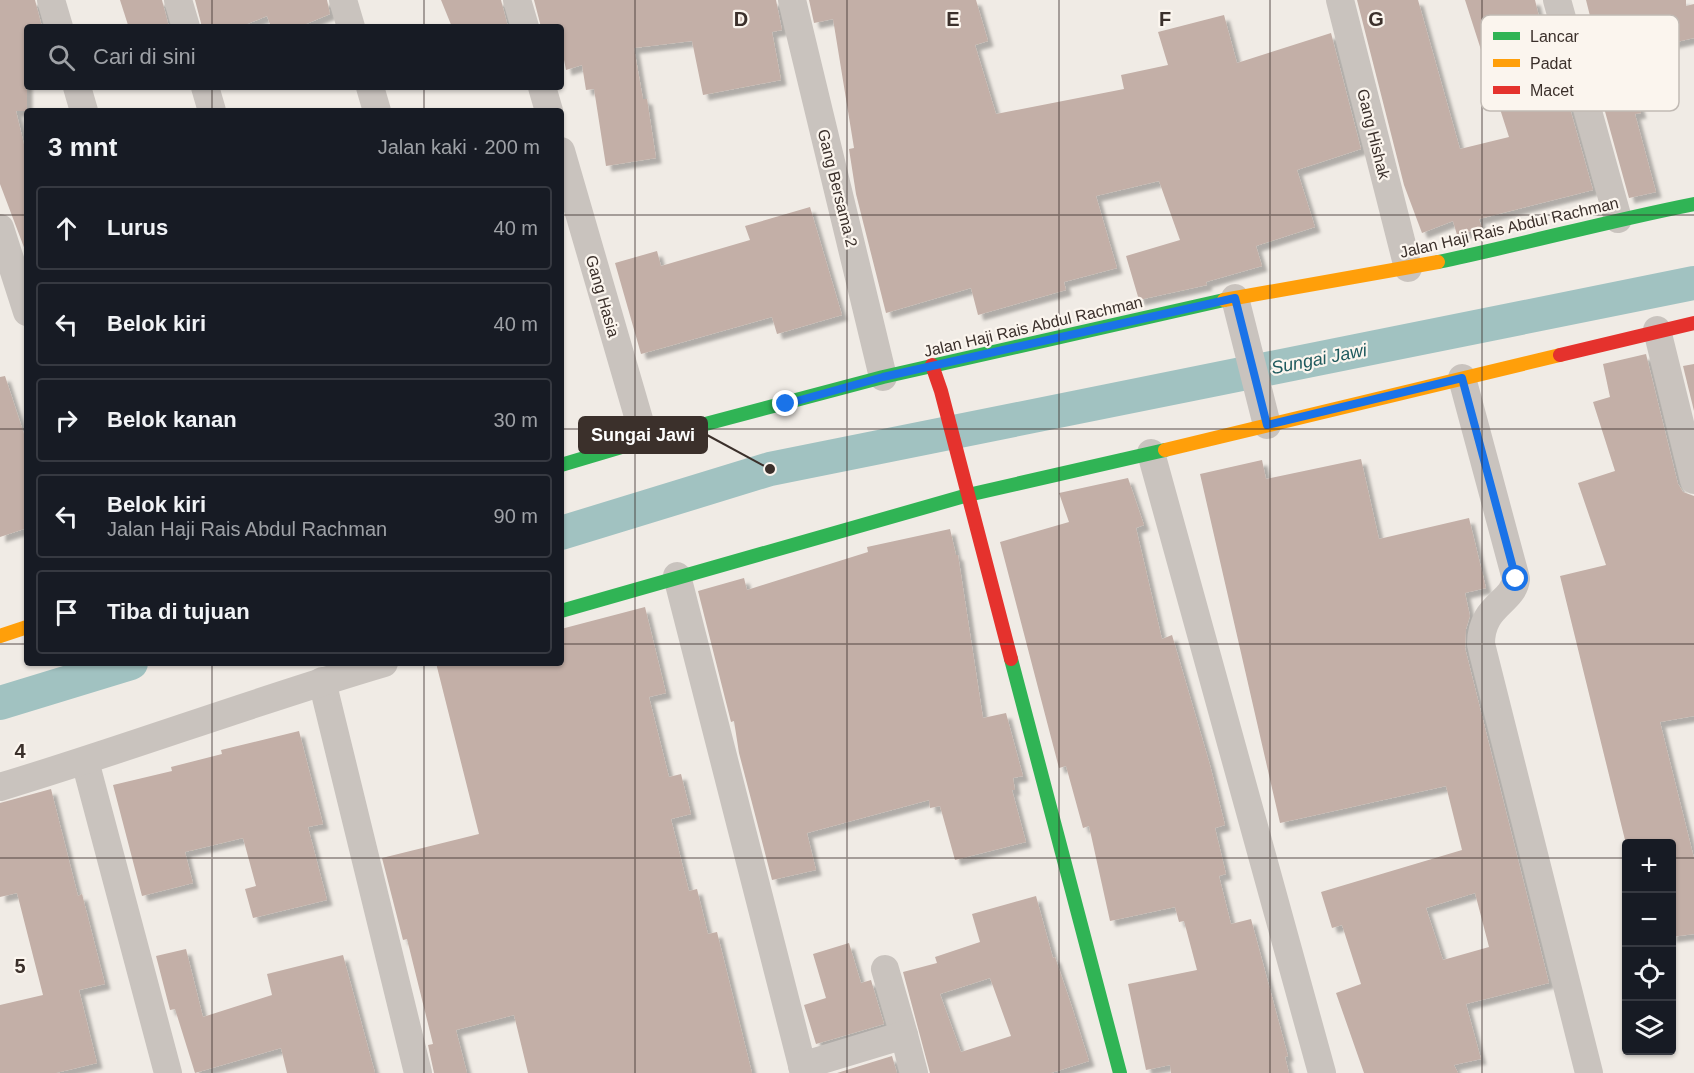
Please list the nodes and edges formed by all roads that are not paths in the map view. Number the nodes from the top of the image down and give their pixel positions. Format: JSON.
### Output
{"nodes":[{"id":1,"x":51,"y":0,"type":"edge"},
{"id":2,"x":178,"y":0,"type":"edge"},
{"id":3,"x":343,"y":0,"type":"edge"},
{"id":4,"x":517,"y":0,"type":"edge"},
{"id":5,"x":792,"y":0,"type":"edge"},
{"id":6,"x":1340,"y":0,"type":"edge"},
{"id":7,"x":1557,"y":0,"type":"edge"},
{"id":8,"x":1561,"y":15,"type":"edge"},
{"id":9,"x":58,"y":24,"type":"edge"},
{"id":10,"x":185,"y":24,"type":"edge"},
{"id":11,"x":350,"y":24,"type":"edge"},
{"id":12,"x":524,"y":24,"type":"edge"},
{"id":13,"x":78,"y":90,"type":"edge"},
{"id":14,"x":206,"y":90,"type":"edge"},
{"id":15,"x":371,"y":90,"type":"edge"},
{"id":16,"x":544,"y":90,"type":"edge"},
{"id":17,"x":83,"y":108,"type":"edge"},
{"id":18,"x":211,"y":108,"type":"edge"},
{"id":19,"x":376,"y":108,"type":"edge"},
{"id":20,"x":548,"y":108,"type":"edge"},
{"id":21,"x":1588,"y":111,"type":"edge"},
{"id":22,"x":564,"y":161,"type":"edge"},
{"id":23,"x":1694,"y":204,"type":"edge"},
{"id":24,"x":1618,"y":219,"type":"junction"},
{"id":25,"x":0,"y":228,"type":"edge"},
{"id":26,"x":1408,"y":268,"type":"junction"},
{"id":27,"x":1235,"y":298,"type":"junction"},
{"id":28,"x":24,"y":303,"type":"edge"},
{"id":29,"x":1694,"y":323,"type":"edge"},
{"id":30,"x":1657,"y":330,"type":"junction"},
{"id":31,"x":932,"y":366,"type":"junction"},
{"id":32,"x":883,"y":377,"type":"junction"},
{"id":33,"x":1462,"y":378,"type":"junction"},
{"id":34,"x":1265,"y":420,"type":"junction"},
{"id":35,"x":645,"y":440,"type":"junction"},
{"id":36,"x":1151,"y":453,"type":"junction"},
{"id":37,"x":564,"y":464,"type":"edge"},
{"id":38,"x":1694,"y":480,"type":"edge"},
{"id":39,"x":968,"y":495,"type":"junction"},
{"id":40,"x":678,"y":576,"type":"junction"},
{"id":41,"x":564,"y":609,"type":"edge"},
{"id":42,"x":24,"y":628,"type":"edge"},
{"id":43,"x":0,"y":636,"type":"edge"},
{"id":44,"x":374,"y":666,"type":"edge"},
{"id":45,"x":322,"y":681,"type":"junction"},
{"id":46,"x":85,"y":761,"type":"junction"},
{"id":47,"x":0,"y":788,"type":"edge"},
{"id":48,"x":885,"y":969,"type":"dead end"},
{"id":49,"x":903,"y":1035,"type":"junction"},
{"id":50,"x":803,"y":1070,"type":"edge"},
{"id":51,"x":168,"y":1073,"type":"edge"},
{"id":52,"x":418,"y":1073,"type":"edge"},
{"id":53,"x":914,"y":1073,"type":"edge"},
{"id":54,"x":1120,"y":1073,"type":"edge"},
{"id":55,"x":1322,"y":1073,"type":"edge"},
{"id":56,"x":1589,"y":1073,"type":"edge"}],
"edges":[{"from":1,"to":9,"type":"street"},
{"from":2,"to":10,"type":"street"},
{"from":3,"to":11,"type":"street"},
{"from":4,"to":12,"type":"street"},
{"from":5,"to":32,"type":"street","name":"Gang Bersama 2"},
{"from":6,"to":26,"type":"street","name":"Gang Hishak"},
{"from":7,"to":8,"type":"street"},
{"from":13,"to":17,"type":"street"},
{"from":14,"to":18,"type":"street"},
{"from":15,"to":19,"type":"street"},
{"from":16,"to":20,"type":"street"},
{"from":21,"to":24,"type":"street"},
{"from":22,"to":35,"type":"street","name":"Gang Hasia"},
{"from":23,"to":24,"type":"street","name":"Jalan Haji Rais Abdul Rachman"},
{"from":24,"to":26,"type":"street","name":"Jalan Haji Rais Abdul Rachman"},
{"from":25,"to":28,"type":"street"},
{"from":26,"to":27,"type":"street","name":"Jalan Haji Rais Abdul Rachman"},
{"from":27,"to":31,"type":"street","name":"Jalan Haji Rais Abdul Rachman"},
{"from":27,"to":34,"type":"street"},
{"from":29,"to":30,"type":"street"},
{"from":30,"to":33,"type":"street"},
{"from":30,"to":38,"type":"street"},
{"from":31,"to":32,"type":"street","name":"Jalan Haji Rais Abdul Rachman"},
{"from":31,"to":39,"type":"street"},
{"from":32,"to":35,"type":"street","name":"Jalan Haji Rais Abdul Rachman"},
{"from":33,"to":34,"type":"street"},
{"from":33,"to":56,"type":"street"},
{"from":34,"to":36,"type":"street"},
{"from":35,"to":37,"type":"street","name":"Jalan Haji Rais Abdul Rachman"},
{"from":36,"to":39,"type":"street"},
{"from":36,"to":55,"type":"street"},
{"from":39,"to":40,"type":"street"},
{"from":39,"to":54,"type":"street"},
{"from":40,"to":41,"type":"street"},
{"from":40,"to":50,"type":"street"},
{"from":42,"to":43,"type":"street"},
{"from":44,"to":45,"type":"street"},
{"from":45,"to":46,"type":"street"},
{"from":45,"to":52,"type":"street"},
{"from":46,"to":47,"type":"street"},
{"from":46,"to":51,"type":"street"},
{"from":48,"to":49,"type":"street"},
{"from":49,"to":50,"type":"street"},
{"from":49,"to":53,"type":"street"}]}
